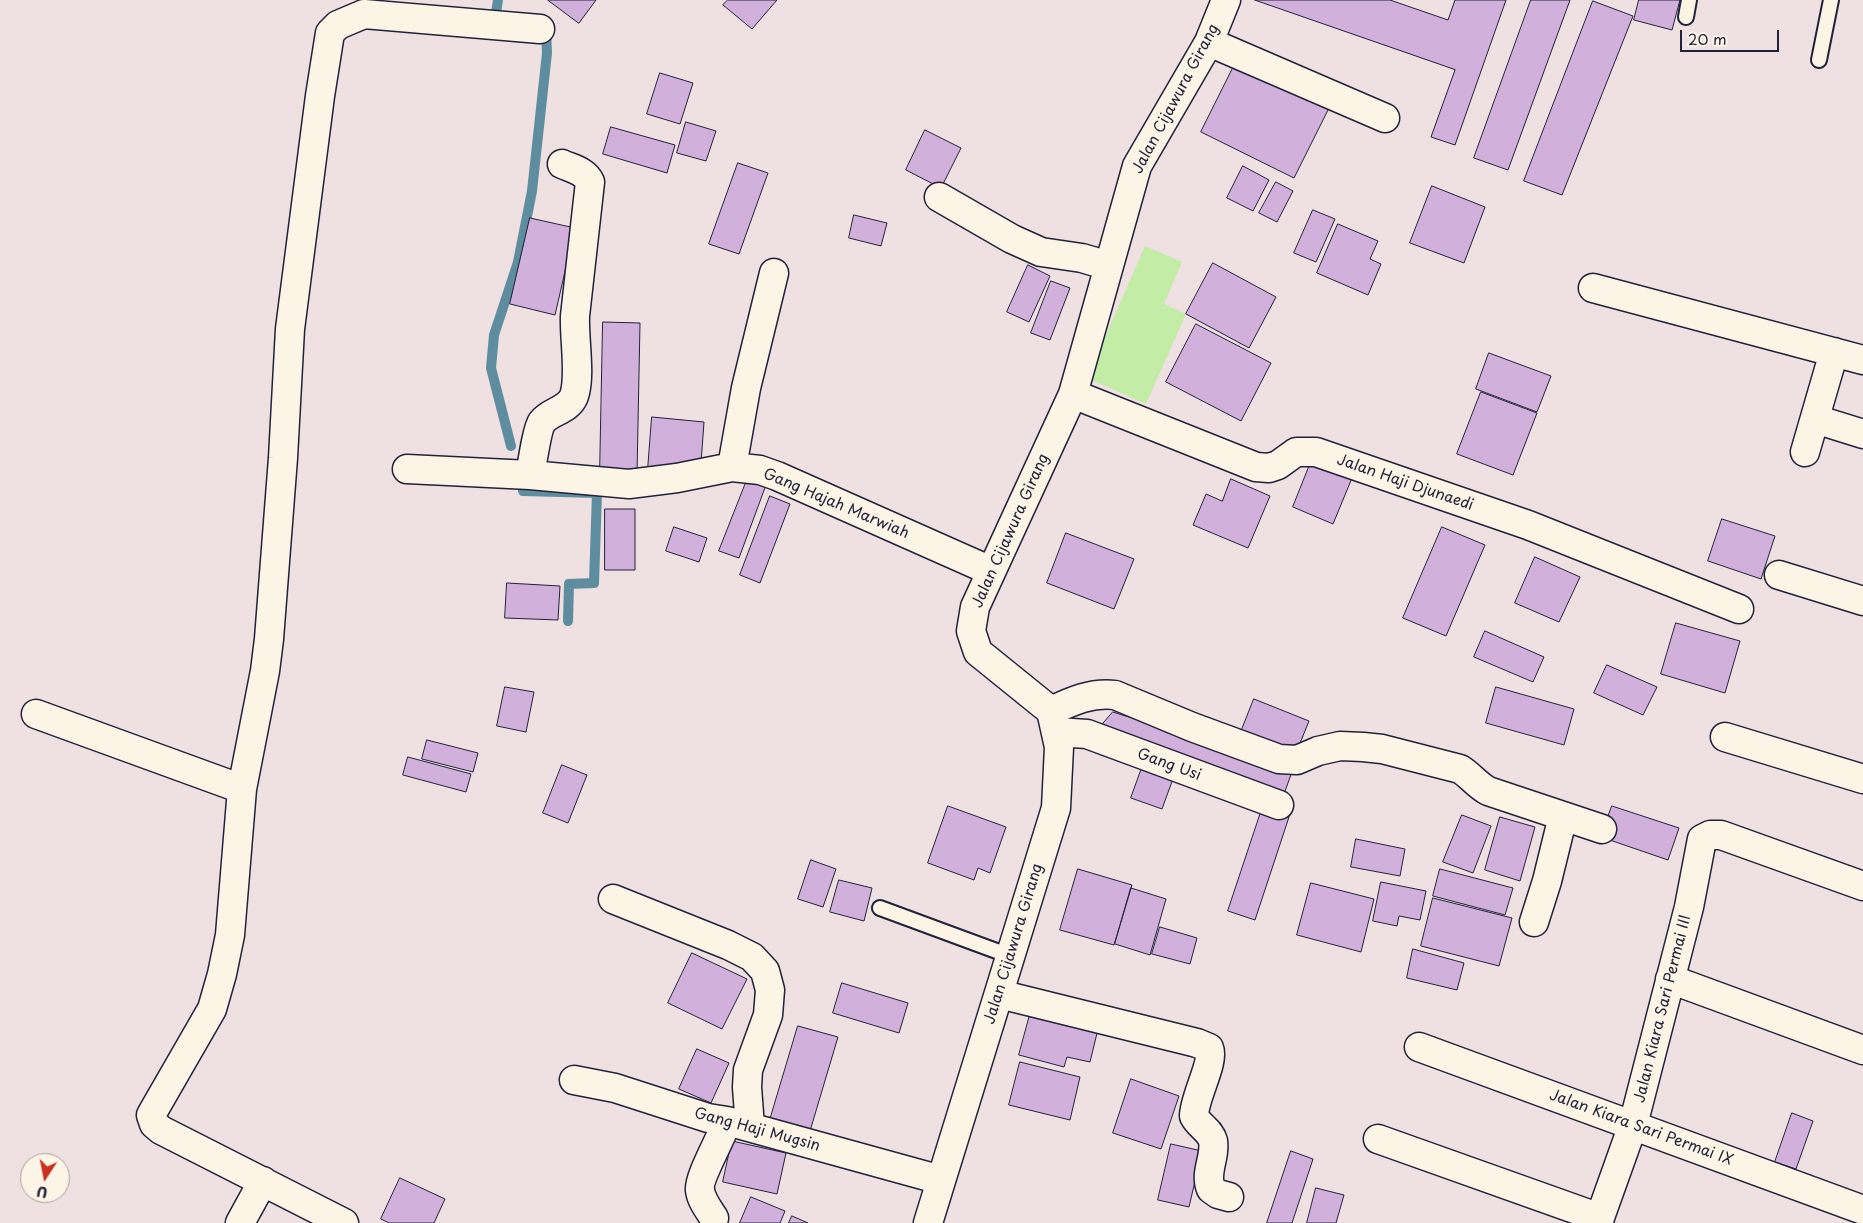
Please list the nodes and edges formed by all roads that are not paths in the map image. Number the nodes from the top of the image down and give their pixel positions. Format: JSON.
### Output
{"nodes":[{"id":1,"x":1226,"y":0,"type":"edge"},
{"id":2,"x":1689,"y":0,"type":"edge"},
{"id":3,"x":1831,"y":0,"type":"edge"},
{"id":4,"x":1686,"y":17,"type":"dead end"},
{"id":5,"x":540,"y":29,"type":"dead end"},
{"id":6,"x":1209,"y":42,"type":"junction"},
{"id":7,"x":1819,"y":60,"type":"dead end"},
{"id":8,"x":1385,"y":118,"type":"dead end"},
{"id":9,"x":562,"y":164,"type":"dead end"},
{"id":10,"x":939,"y":198,"type":"dead end"},
{"id":11,"x":1109,"y":266,"type":"junction"},
{"id":12,"x":774,"y":273,"type":"dead end"},
{"id":13,"x":1593,"y":288,"type":"dead end"},
{"id":14,"x":1834,"y":352,"type":"junction"},
{"id":15,"x":1863,"y":360,"type":"edge"},
{"id":16,"x":1073,"y":394,"type":"junction"},
{"id":17,"x":1815,"y":419,"type":"junction"},
{"id":18,"x":1863,"y":434,"type":"edge"},
{"id":19,"x":1805,"y":452,"type":"dead end"},
{"id":20,"x":732,"y":467,"type":"junction"},
{"id":21,"x":407,"y":469,"type":"dead end"},
{"id":22,"x":530,"y":475,"type":"junction"},
{"id":23,"x":991,"y":571,"type":"junction"},
{"id":24,"x":1779,"y":575,"type":"dead end"},
{"id":25,"x":1863,"y":601,"type":"edge"},
{"id":26,"x":1740,"y":609,"type":"dead end"},
{"id":27,"x":36,"y":714,"type":"dead end"},
{"id":28,"x":1054,"y":722,"type":"junction"},
{"id":29,"x":1725,"y":737,"type":"dead end"},
{"id":30,"x":1863,"y":779,"type":"edge"},
{"id":31,"x":242,"y":789,"type":"junction"},
{"id":32,"x":1279,"y":805,"type":"dead end"},
{"id":33,"x":1563,"y":816,"type":"junction"},
{"id":34,"x":1602,"y":829,"type":"dead end"},
{"id":35,"x":1863,"y":886,"type":"edge"},
{"id":36,"x":613,"y":899,"type":"dead end"},
{"id":37,"x":880,"y":908,"type":"dead end"},
{"id":38,"x":1534,"y":922,"type":"dead end"},
{"id":39,"x":1010,"y":956,"type":"junction"},
{"id":40,"x":1670,"y":979,"type":"junction"},
{"id":41,"x":999,"y":994,"type":"junction"},
{"id":42,"x":1420,"y":1047,"type":"dead end"},
{"id":43,"x":1863,"y":1050,"type":"edge"},
{"id":44,"x":574,"y":1080,"type":"dead end"},
{"id":45,"x":738,"y":1124,"type":"junction"},
{"id":46,"x":1633,"y":1125,"type":"junction"},
{"id":47,"x":1378,"y":1139,"type":"dead end"},
{"id":48,"x":941,"y":1180,"type":"junction"},
{"id":49,"x":263,"y":1181,"type":"junction"},
{"id":50,"x":1229,"y":1197,"type":"dead end"},
{"id":51,"x":1863,"y":1210,"type":"edge"},
{"id":52,"x":714,"y":1218,"type":"dead end"},
{"id":53,"x":1599,"y":1220,"type":"edge"},
{"id":54,"x":240,"y":1223,"type":"edge"},
{"id":55,"x":344,"y":1223,"type":"edge"},
{"id":56,"x":928,"y":1223,"type":"edge"}],
"edges":[{"from":1,"to":6,"type":"street","name":"Jalan Cijawura Girang"},
{"from":2,"to":4,"type":"lane"},
{"from":3,"to":7,"type":"lane"},
{"from":5,"to":31,"type":"street"},
{"from":6,"to":8,"type":"street"},
{"from":6,"to":11,"type":"street","name":"Jalan Cijawura Girang"},
{"from":9,"to":22,"type":"street"},
{"from":10,"to":11,"type":"street"},
{"from":11,"to":16,"type":"street","name":"Jalan Cijawura Girang"},
{"from":12,"to":20,"type":"street"},
{"from":13,"to":14,"type":"street"},
{"from":14,"to":15,"type":"street"},
{"from":14,"to":17,"type":"street"},
{"from":16,"to":23,"type":"street","name":"Jalan Cijawura Girang"},
{"from":16,"to":26,"type":"street","name":"Jalan Haji Djunaedi"},
{"from":17,"to":18,"type":"street"},
{"from":17,"to":19,"type":"street"},
{"from":20,"to":22,"type":"street","name":"Gang Hajah Marwiah"},
{"from":20,"to":23,"type":"street","name":"Gang Hajah Marwiah"},
{"from":21,"to":22,"type":"street","name":"Gang Hajah Marwiah"},
{"from":23,"to":28,"type":"street","name":"Jalan Cijawura Girang"},
{"from":24,"to":25,"type":"street"},
{"from":27,"to":31,"type":"street"},
{"from":28,"to":32,"type":"street","name":"Gang Usi"},
{"from":28,"to":33,"type":"street"},
{"from":28,"to":39,"type":"street","name":"Jalan Cijawura Girang"},
{"from":29,"to":30,"type":"street"},
{"from":31,"to":49,"type":"street"},
{"from":33,"to":34,"type":"street"},
{"from":33,"to":38,"type":"street"},
{"from":35,"to":40,"type":"street","name":"Jalan Kiara Sari Permai III"},
{"from":36,"to":45,"type":"street"},
{"from":37,"to":39,"type":"lane"},
{"from":39,"to":41,"type":"street","name":"Jalan Cijawura Girang"},
{"from":40,"to":43,"type":"street"},
{"from":40,"to":46,"type":"street","name":"Jalan Kiara Sari Permai III"},
{"from":41,"to":48,"type":"street","name":"Jalan Cijawura Girang"},
{"from":41,"to":50,"type":"street"},
{"from":42,"to":46,"type":"street","name":"Jalan Kiara Sari Permai IX"},
{"from":44,"to":45,"type":"street","name":"Gang Haji Mugsin"},
{"from":45,"to":48,"type":"street","name":"Gang Haji Mugsin"},
{"from":45,"to":52,"type":"street"},
{"from":46,"to":51,"type":"street","name":"Jalan Kiara Sari Permai IX"},
{"from":46,"to":53,"type":"street","name":"Jalan Kiara Sari Permai III"},
{"from":47,"to":53,"type":"street"},
{"from":48,"to":56,"type":"street","name":"Jalan Cijawura Girang"},
{"from":49,"to":54,"type":"street"},
{"from":49,"to":55,"type":"street"}]}
